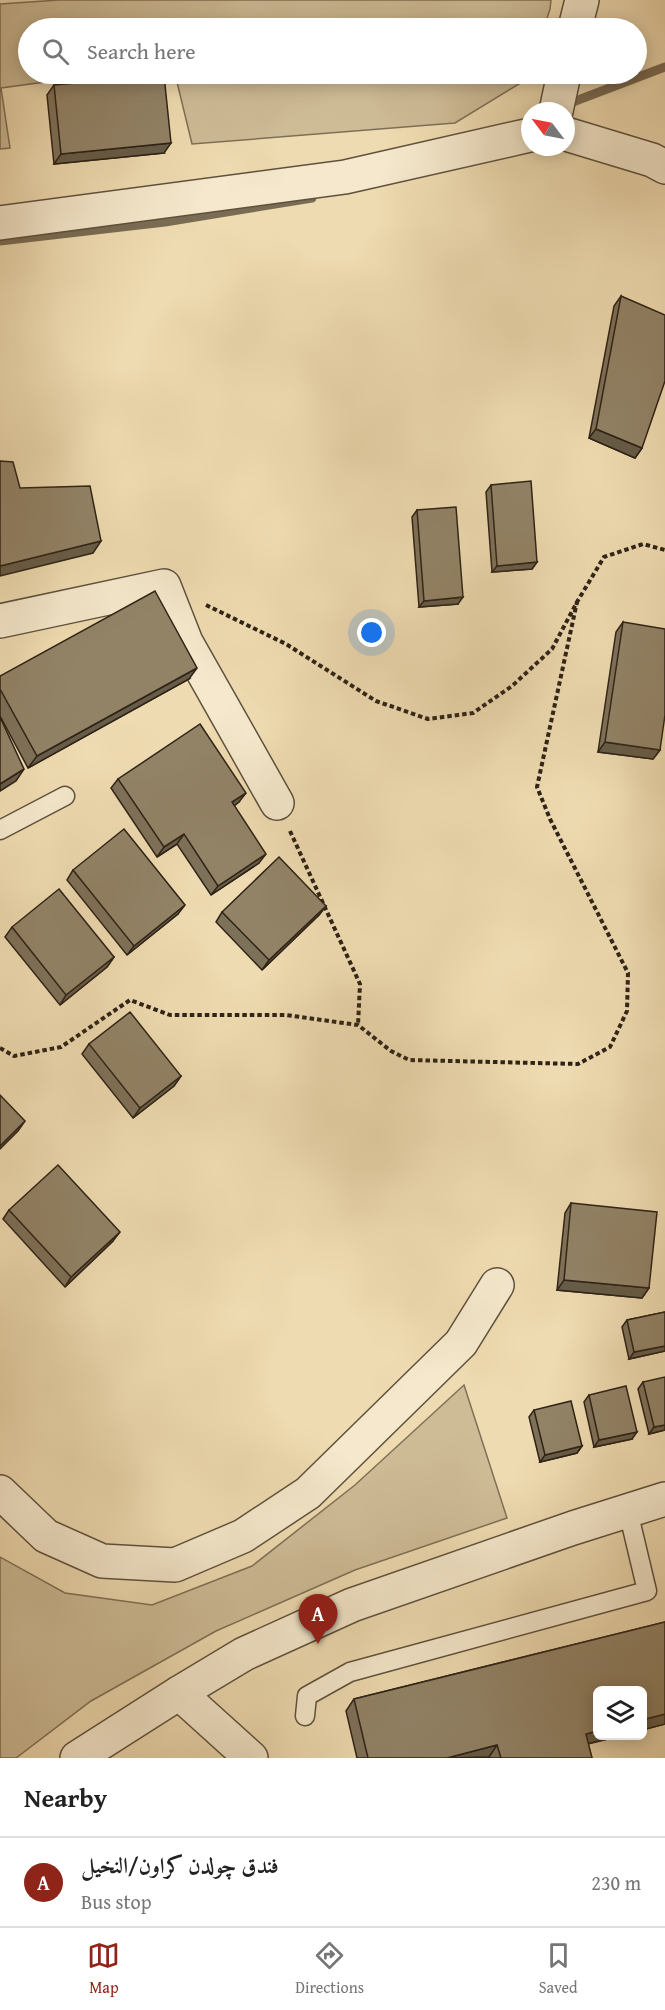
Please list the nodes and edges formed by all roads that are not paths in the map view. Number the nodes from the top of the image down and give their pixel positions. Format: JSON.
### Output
{"nodes":[{"id":1,"x":582,"y":0,"type":"edge"},
{"id":2,"x":578,"y":18,"type":"edge"},
{"id":3,"x":562,"y":84,"type":"edge"},
{"id":4,"x":558,"y":102,"type":"edge"},
{"id":5,"x":521,"y":137,"type":"edge"},
{"id":6,"x":575,"y":138,"type":"edge"},
{"id":7,"x":665,"y":166,"type":"edge"},
{"id":8,"x":0,"y":223,"type":"edge"},
{"id":9,"x":0,"y":621,"type":"edge"},
{"id":10,"x":65,"y":796,"type":"dead end"},
{"id":11,"x":277,"y":803,"type":"road end"},
{"id":12,"x":0,"y":830,"type":"edge"},
{"id":13,"x":497,"y":1285,"type":"dead end"},
{"id":14,"x":0,"y":1492,"type":"edge"},
{"id":15,"x":665,"y":1499,"type":"edge"},
{"id":16,"x":628,"y":1511,"type":"junction"},
{"id":17,"x":179,"y":1693,"type":"junction"},
{"id":18,"x":305,"y":1716,"type":"dead end"},
{"id":19,"x":77,"y":1758,"type":"edge"},
{"id":20,"x":251,"y":1758,"type":"edge"}],
"edges":[{"from":1,"to":2,"type":"street"},
{"from":3,"to":4,"type":"street"},
{"from":5,"to":8,"type":"street"},
{"from":6,"to":7,"type":"street"},
{"from":9,"to":11,"type":"street"},
{"from":10,"to":12,"type":"lane"},
{"from":13,"to":14,"type":"street"},
{"from":15,"to":16,"type":"street"},
{"from":16,"to":17,"type":"street"},
{"from":16,"to":18,"type":"lane"},
{"from":17,"to":19,"type":"street"},
{"from":17,"to":20,"type":"street"}]}
